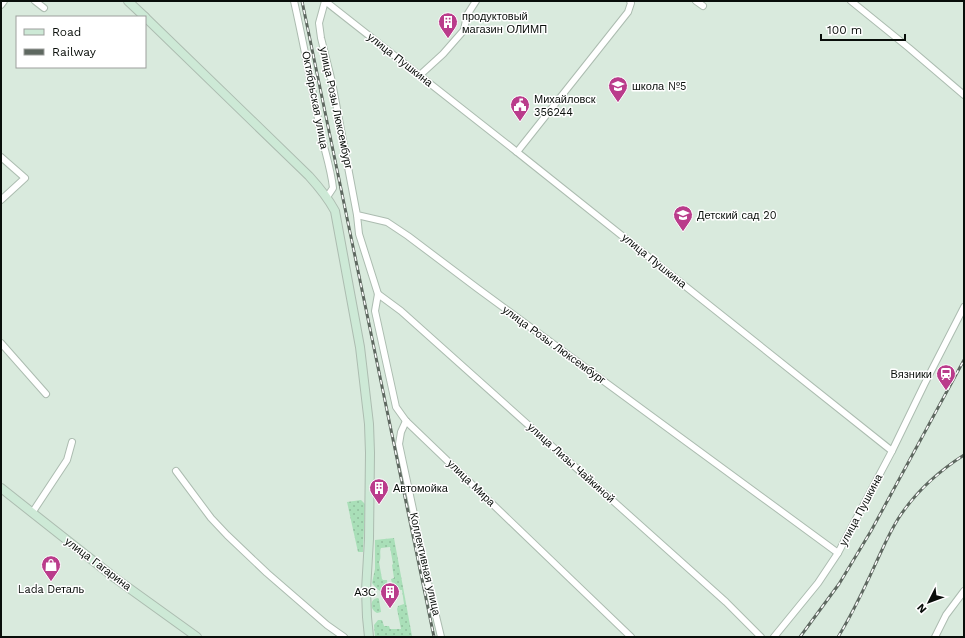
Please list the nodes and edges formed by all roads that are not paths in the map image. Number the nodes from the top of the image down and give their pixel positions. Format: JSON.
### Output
{"nodes":[{"id":1,"x":4,"y":1,"type":"edge"},
{"id":2,"x":36,"y":1,"type":"edge"},
{"id":3,"x":128,"y":1,"type":"edge"},
{"id":4,"x":294,"y":1,"type":"edge"},
{"id":5,"x":325,"y":1,"type":"edge"},
{"id":6,"x":476,"y":1,"type":"edge"},
{"id":7,"x":630,"y":1,"type":"edge"},
{"id":8,"x":696,"y":1,"type":"edge"},
{"id":9,"x":850,"y":1,"type":"edge"},
{"id":10,"x":1,"y":5,"type":"edge"},
{"id":11,"x":703,"y":6,"type":"dead end"},
{"id":12,"x":44,"y":8,"type":"dead end"},
{"id":13,"x":144,"y":16,"type":"edge"},
{"id":14,"x":146,"y":18,"type":"edge"},
{"id":15,"x":420,"y":75,"type":"junction"},
{"id":16,"x":964,"y":95,"type":"edge"},
{"id":17,"x":517,"y":152,"type":"junction"},
{"id":18,"x":1,"y":157,"type":"edge"},
{"id":19,"x":326,"y":197,"type":"junction"},
{"id":20,"x":1,"y":200,"type":"edge"},
{"id":21,"x":357,"y":215,"type":"junction"},
{"id":22,"x":378,"y":294,"type":"junction"},
{"id":23,"x":964,"y":307,"type":"edge"},
{"id":24,"x":1,"y":343,"type":"edge"},
{"id":25,"x":46,"y":394,"type":"dead end"},
{"id":26,"x":406,"y":421,"type":"junction"},
{"id":27,"x":72,"y":442,"type":"dead end"},
{"id":28,"x":892,"y":451,"type":"junction"},
{"id":29,"x":176,"y":471,"type":"dead end"},
{"id":30,"x":1,"y":488,"type":"edge"},
{"id":31,"x":32,"y":514,"type":"junction"},
{"id":32,"x":838,"y":553,"type":"junction"},
{"id":33,"x":964,"y":591,"type":"edge"},
{"id":34,"x":197,"y":637,"type":"edge"},
{"id":35,"x":344,"y":637,"type":"edge"},
{"id":36,"x":369,"y":637,"type":"edge"},
{"id":37,"x":442,"y":637,"type":"edge"},
{"id":38,"x":631,"y":637,"type":"edge"},
{"id":39,"x":761,"y":637,"type":"edge"},
{"id":40,"x":774,"y":637,"type":"edge"},
{"id":41,"x":935,"y":637,"type":"edge"}],
"edges":[{"from":1,"to":10,"type":"street"},
{"from":2,"to":12,"type":"street"},
{"from":3,"to":13,"type":"main road"},
{"from":4,"to":19,"type":"street","name":"Октябрьская улица"},
{"from":5,"to":15,"type":"street","name":"улица Пушкина"},
{"from":5,"to":21,"type":"street","name":"улица Розы Люксембург"},
{"from":6,"to":15,"type":"street"},
{"from":7,"to":17,"type":"street"},
{"from":8,"to":11,"type":"street"},
{"from":9,"to":16,"type":"street"},
{"from":14,"to":19,"type":"main road"},
{"from":15,"to":17,"type":"street","name":"улица Пушкина"},
{"from":17,"to":28,"type":"street","name":"улица Пушкина"},
{"from":18,"to":20,"type":"street"},
{"from":19,"to":36,"type":"main road"},
{"from":21,"to":22,"type":"street"},
{"from":21,"to":32,"type":"street","name":"улица Розы Люксембург"},
{"from":22,"to":26,"type":"street","name":"улица Мира"},
{"from":22,"to":39,"type":"street","name":"улица Лизы Чайкиной"},
{"from":23,"to":28,"type":"street"},
{"from":24,"to":25,"type":"street"},
{"from":26,"to":37,"type":"street","name":"Коллективная улица"},
{"from":26,"to":38,"type":"street","name":"улица Мира"},
{"from":27,"to":31,"type":"street"},
{"from":28,"to":32,"type":"street","name":"улица Пушкина"},
{"from":29,"to":35,"type":"street"},
{"from":30,"to":31,"type":"main road","name":"улица Гагарина"},
{"from":31,"to":34,"type":"main road","name":"улица Гагарина"},
{"from":32,"to":40,"type":"street"},
{"from":33,"to":41,"type":"street"}]}
